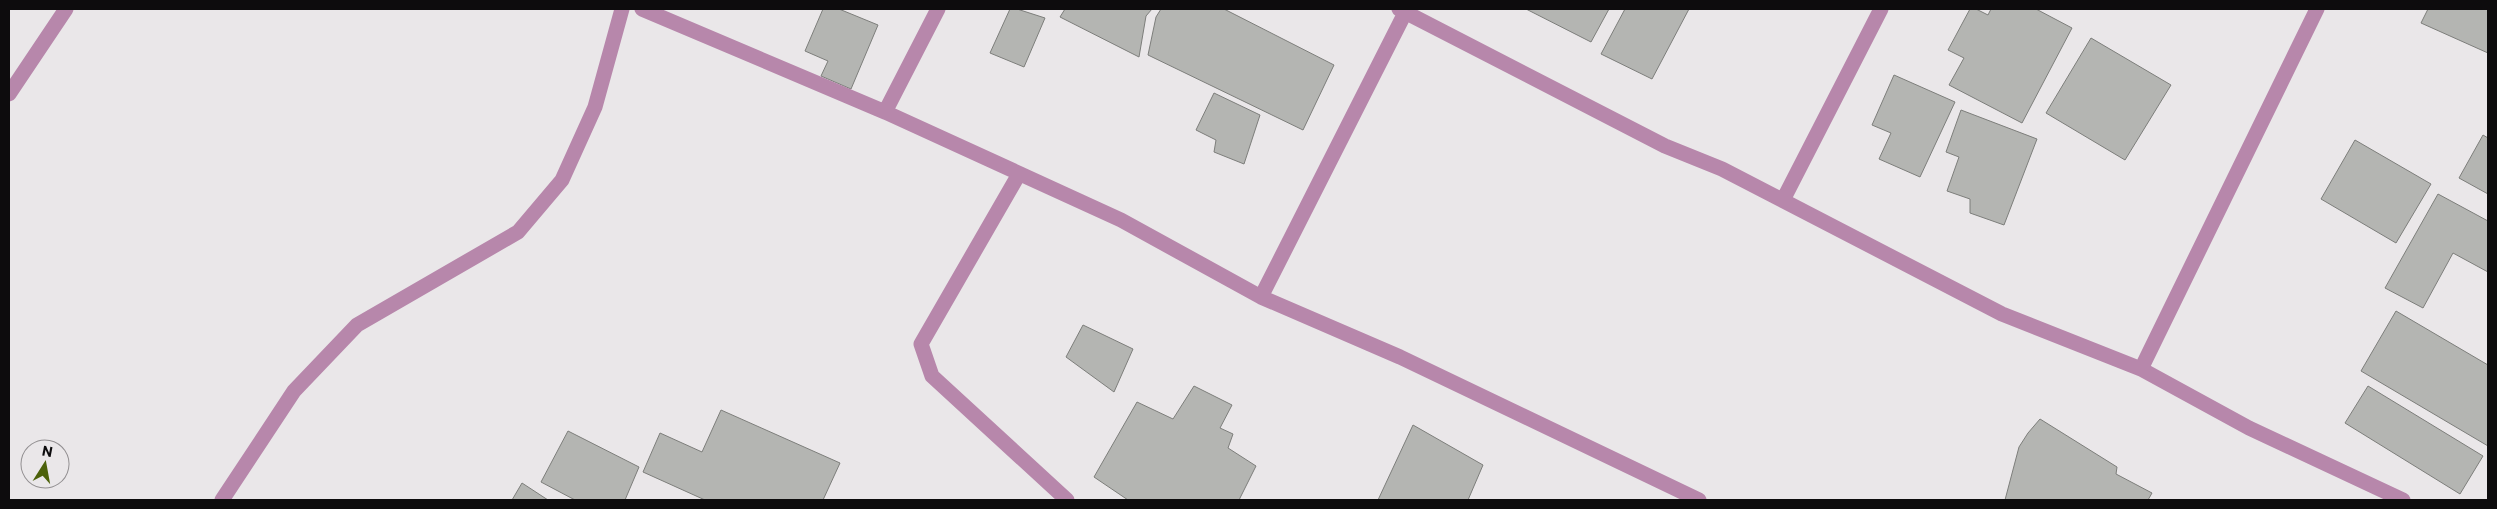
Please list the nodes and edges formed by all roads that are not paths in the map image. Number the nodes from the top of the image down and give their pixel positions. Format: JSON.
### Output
{"nodes":[{"id":1,"x":66,"y":9,"type":"edge"},
{"id":2,"x":622,"y":9,"type":"edge"},
{"id":3,"x":642,"y":9,"type":"edge"},
{"id":4,"x":938,"y":9,"type":"edge"},
{"id":5,"x":1880,"y":9,"type":"edge"},
{"id":6,"x":2317,"y":9,"type":"edge"},
{"id":7,"x":1404,"y":10,"type":"edge"},
{"id":8,"x":9,"y":94,"type":"edge"},
{"id":9,"x":885,"y":112,"type":"junction"},
{"id":10,"x":1019,"y":174,"type":"junction"},
{"id":11,"x":1784,"y":200,"type":"junction"},
{"id":12,"x":1260,"y":297,"type":"junction"},
{"id":13,"x":2141,"y":369,"type":"junction"},
{"id":14,"x":222,"y":500,"type":"edge"},
{"id":15,"x":1067,"y":500,"type":"edge"},
{"id":16,"x":1699,"y":500,"type":"edge"},
{"id":17,"x":2403,"y":500,"type":"edge"}],
"edges":[{"from":1,"to":8,"type":"street"},
{"from":2,"to":14,"type":"street"},
{"from":3,"to":9,"type":"street"},
{"from":4,"to":9,"type":"street"},
{"from":5,"to":11,"type":"street"},
{"from":6,"to":13,"type":"street"},
{"from":7,"to":11,"type":"street"},
{"from":7,"to":12,"type":"street"},
{"from":9,"to":10,"type":"street"},
{"from":10,"to":12,"type":"street"},
{"from":10,"to":15,"type":"street"},
{"from":11,"to":13,"type":"street"},
{"from":12,"to":16,"type":"street"},
{"from":13,"to":17,"type":"street"}]}
